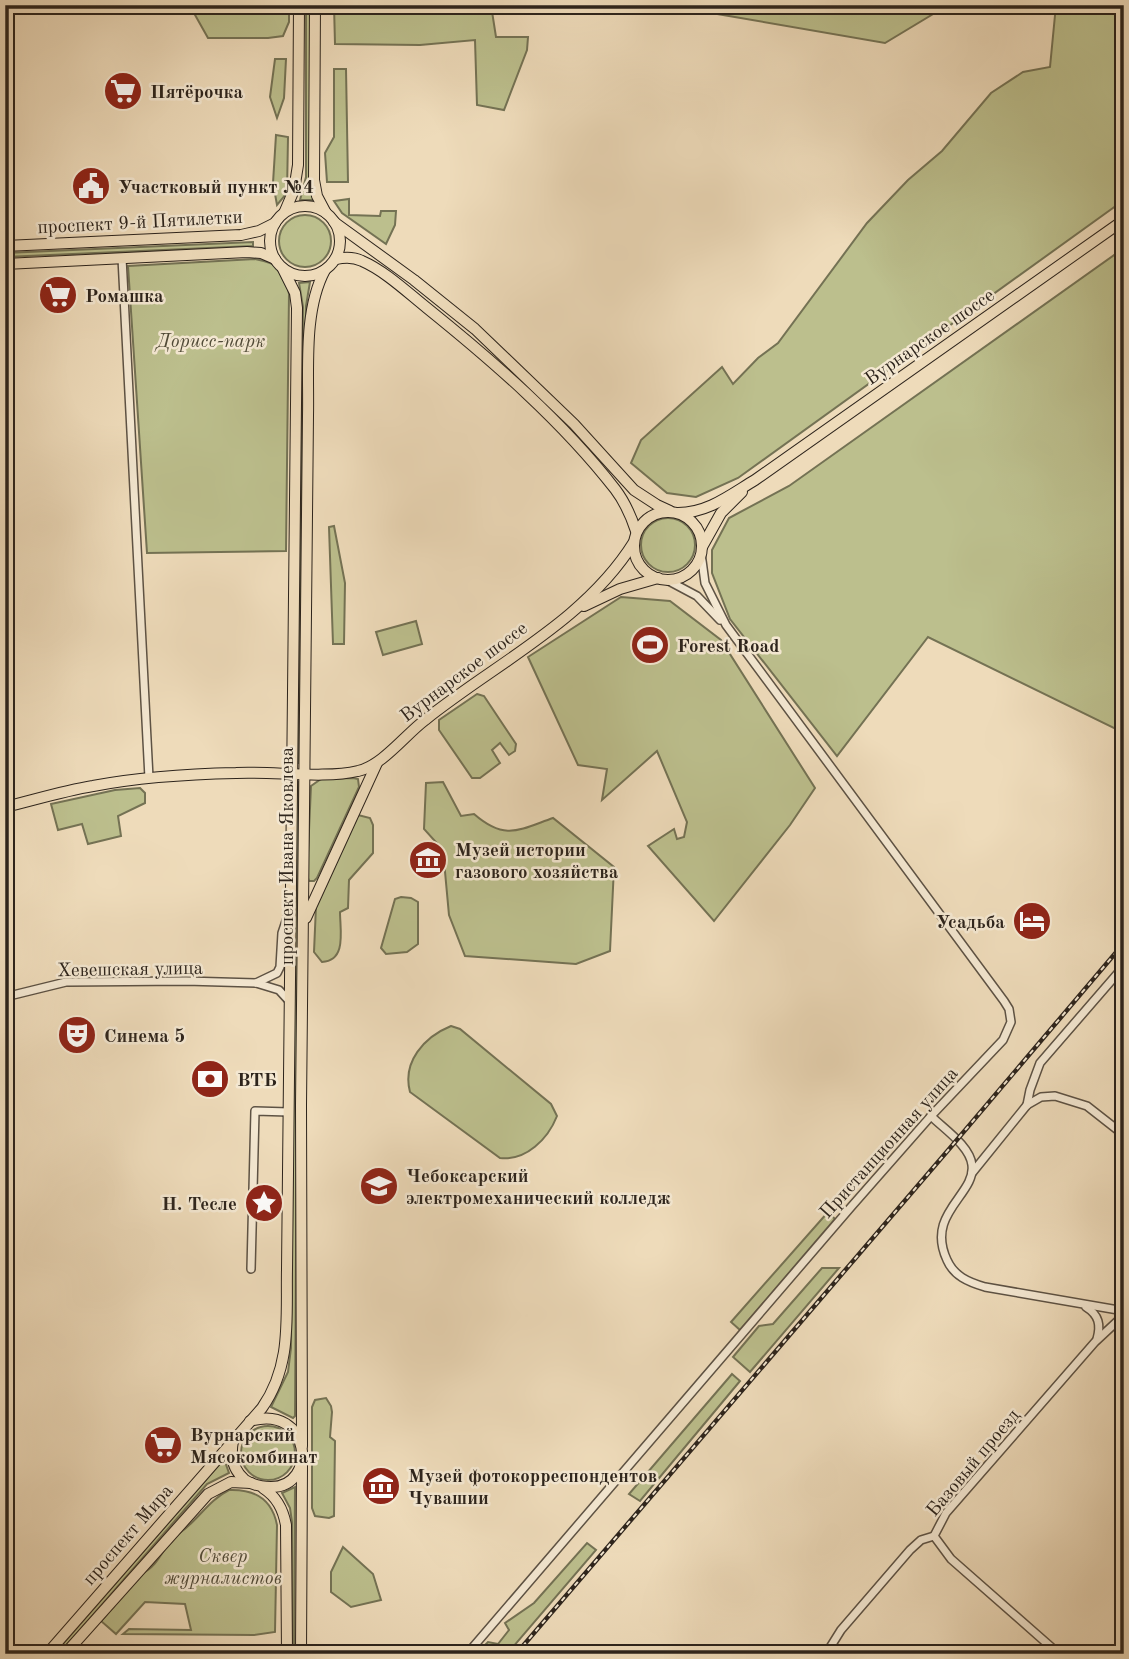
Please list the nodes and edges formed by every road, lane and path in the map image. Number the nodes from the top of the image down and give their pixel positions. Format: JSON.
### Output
{"nodes":[{"id":1,"x":299,"y":5,"type":"edge"},
{"id":2,"x":314,"y":5,"type":"edge"},
{"id":3,"x":285,"y":211,"type":"junction"},
{"id":4,"x":327,"y":213,"type":"junction"},
{"id":5,"x":1124,"y":220,"type":"edge"},
{"id":6,"x":334,"y":222,"type":"junction"},
{"id":7,"x":275,"y":223,"type":"junction"},
{"id":8,"x":5,"y":246,"type":"edge"},
{"id":9,"x":122,"y":258,"type":"junction"},
{"id":10,"x":275,"y":259,"type":"junction"},
{"id":11,"x":336,"y":259,"type":"junction"},
{"id":12,"x":5,"y":264,"type":"edge"},
{"id":13,"x":284,"y":269,"type":"junction"},
{"id":14,"x":325,"y":270,"type":"junction"},
{"id":15,"x":475,"y":329,"type":"junction"},
{"id":16,"x":466,"y":340,"type":"junction"},
{"id":17,"x":562,"y":412,"type":"junction"},
{"id":18,"x":553,"y":421,"type":"junction"},
{"id":19,"x":755,"y":480,"type":"junction"},
{"id":20,"x":674,"y":512,"type":"junction"},
{"id":21,"x":635,"y":537,"type":"junction"},
{"id":22,"x":701,"y":550,"type":"junction"},
{"id":23,"x":663,"y":579,"type":"junction"},
{"id":24,"x":574,"y":611,"type":"junction"},
{"id":25,"x":726,"y":625,"type":"junction"},
{"id":26,"x":377,"y":763,"type":"junction"},
{"id":27,"x":292,"y":772,"type":"junction"},
{"id":28,"x":304,"y":773,"type":"junction"},
{"id":29,"x":149,"y":778,"type":"junction"},
{"id":30,"x":5,"y":807,"type":"edge"},
{"id":31,"x":291,"y":908,"type":"junction"},
{"id":32,"x":303,"y":925,"type":"junction"},
{"id":33,"x":1124,"y":967,"type":"edge"},
{"id":34,"x":256,"y":984,"type":"junction"},
{"id":35,"x":5,"y":997,"type":"edge"},
{"id":36,"x":290,"y":1003,"type":"junction"},
{"id":37,"x":1027,"y":1105,"type":"junction"},
{"id":38,"x":289,"y":1112,"type":"junction"},
{"id":39,"x":931,"y":1116,"type":"junction"},
{"id":40,"x":1124,"y":1135,"type":"edge"},
{"id":41,"x":970,"y":1158,"type":"junction"},
{"id":42,"x":981,"y":1163,"type":"junction"},
{"id":43,"x":971,"y":1174,"type":"junction"},
{"id":44,"x":251,"y":1269,"type":"dead end"},
{"id":45,"x":1082,"y":1305,"type":"junction"},
{"id":46,"x":1124,"y":1313,"type":"edge"},
{"id":47,"x":1095,"y":1342,"type":"junction"},
{"id":48,"x":250,"y":1422,"type":"junction"},
{"id":49,"x":234,"y":1438,"type":"junction"},
{"id":50,"x":302,"y":1446,"type":"junction"},
{"id":51,"x":302,"y":1458,"type":"junction"},
{"id":52,"x":255,"y":1484,"type":"junction"},
{"id":53,"x":934,"y":1536,"type":"junction"},
{"id":54,"x":47,"y":1654,"type":"edge"},
{"id":55,"x":65,"y":1654,"type":"edge"},
{"id":56,"x":287,"y":1654,"type":"edge"},
{"id":57,"x":301,"y":1654,"type":"edge"},
{"id":58,"x":467,"y":1654,"type":"edge"},
{"id":59,"x":826,"y":1654,"type":"edge"},
{"id":60,"x":1059,"y":1654,"type":"edge"}],
"edges":[{"from":1,"to":3,"type":"main road"},
{"from":2,"to":4,"type":"main road"},
{"from":3,"to":4,"type":"main road"},
{"from":3,"to":7,"type":"main road"},
{"from":4,"to":6,"type":"main road"},
{"from":5,"to":19,"type":"main road","name":"Вурнарское шоссе"},
{"from":6,"to":11,"type":"main road"},
{"from":6,"to":15,"type":"main road"},
{"from":7,"to":8,"type":"main road","name":"проспект 9-й Пятилетки"},
{"from":7,"to":10,"type":"main road"},
{"from":9,"to":10,"type":"main road","name":"проспект 9-й Пятилетки"},
{"from":9,"to":12,"type":"main road","name":"проспект 9-й Пятилетки"},
{"from":9,"to":29,"type":"street"},
{"from":10,"to":13,"type":"main road"},
{"from":11,"to":14,"type":"main road"},
{"from":11,"to":16,"type":"main road"},
{"from":13,"to":14,"type":"main road"},
{"from":13,"to":27,"type":"main road","name":"проспект Ивана Яковлева"},
{"from":14,"to":28,"type":"main road","name":"проспект Ивана Яковлева"},
{"from":15,"to":16,"type":"main road"},
{"from":15,"to":17,"type":"main road"},
{"from":16,"to":18,"type":"main road"},
{"from":17,"to":18,"type":"main road"},
{"from":17,"to":20,"type":"main road"},
{"from":18,"to":21,"type":"main road"},
{"from":19,"to":20,"type":"main road","name":"Вурнарское шоссе"},
{"from":19,"to":22,"type":"main road","name":"Вурнарское шоссе"},
{"from":20,"to":21,"type":"main road"},
{"from":20,"to":22,"type":"main road"},
{"from":21,"to":23,"type":"main road"},
{"from":21,"to":24,"type":"main road","name":"Вурнарское шоссе"},
{"from":22,"to":23,"type":"main road"},
{"from":22,"to":25,"type":"street","name":"Пристанционная улица"},
{"from":23,"to":24,"type":"main road","name":"Вурнарское шоссе"},
{"from":23,"to":25,"type":"street","name":"Пристанционная улица"},
{"from":24,"to":26,"type":"main road","name":"Вурнарское шоссе"},
{"from":25,"to":39,"type":"street","name":"Пристанционная улица"},
{"from":26,"to":28,"type":"main road"},
{"from":26,"to":32,"type":"main road"},
{"from":27,"to":28,"type":"main road"},
{"from":27,"to":29,"type":"main road"},
{"from":27,"to":31,"type":"main road","name":"проспект Ивана Яковлева"},
{"from":28,"to":32,"type":"main road","name":"проспект Ивана Яковлева"},
{"from":29,"to":30,"type":"main road"},
{"from":31,"to":34,"type":"street"},
{"from":31,"to":36,"type":"main road","name":"проспект Ивана Яковлева"},
{"from":32,"to":50,"type":"main road","name":"проспект Ивана Яковлева"},
{"from":33,"to":37,"type":"street"},
{"from":34,"to":35,"type":"street","name":"Хевешская улица"},
{"from":34,"to":36,"type":"street"},
{"from":36,"to":38,"type":"main road","name":"проспект Ивана Яковлева"},
{"from":37,"to":40,"type":"street"},
{"from":37,"to":42,"type":"street","name":"Базовый проезд"},
{"from":38,"to":44,"type":"street"},
{"from":38,"to":48,"type":"main road","name":"проспект Ивана Яковлева"},
{"from":39,"to":41,"type":"street"},
{"from":39,"to":58,"type":"street","name":"Пристанционная улица"},
{"from":41,"to":42,"type":"street"},
{"from":41,"to":43,"type":"street"},
{"from":42,"to":43,"type":"street","name":"Базовый проезд"},
{"from":43,"to":45,"type":"street","name":"Базовый проезд"},
{"from":45,"to":46,"type":"street","name":"Базовый проезд"},
{"from":45,"to":47,"type":"street"},
{"from":46,"to":47,"type":"street","name":"Базовый проезд"},
{"from":47,"to":53,"type":"street","name":"Базовый проезд"},
{"from":48,"to":49,"type":"main road"},
{"from":48,"to":50,"type":"main road"},
{"from":49,"to":52,"type":"main road"},
{"from":49,"to":54,"type":"main road","name":"проспект Мира"},
{"from":50,"to":51,"type":"main road"},
{"from":51,"to":52,"type":"main road"},
{"from":51,"to":57,"type":"main road"},
{"from":52,"to":55,"type":"main road","name":"проспект Мира"},
{"from":52,"to":56,"type":"main road"},
{"from":53,"to":59,"type":"street"},
{"from":53,"to":60,"type":"street","name":"Базовый проезд"}]}
